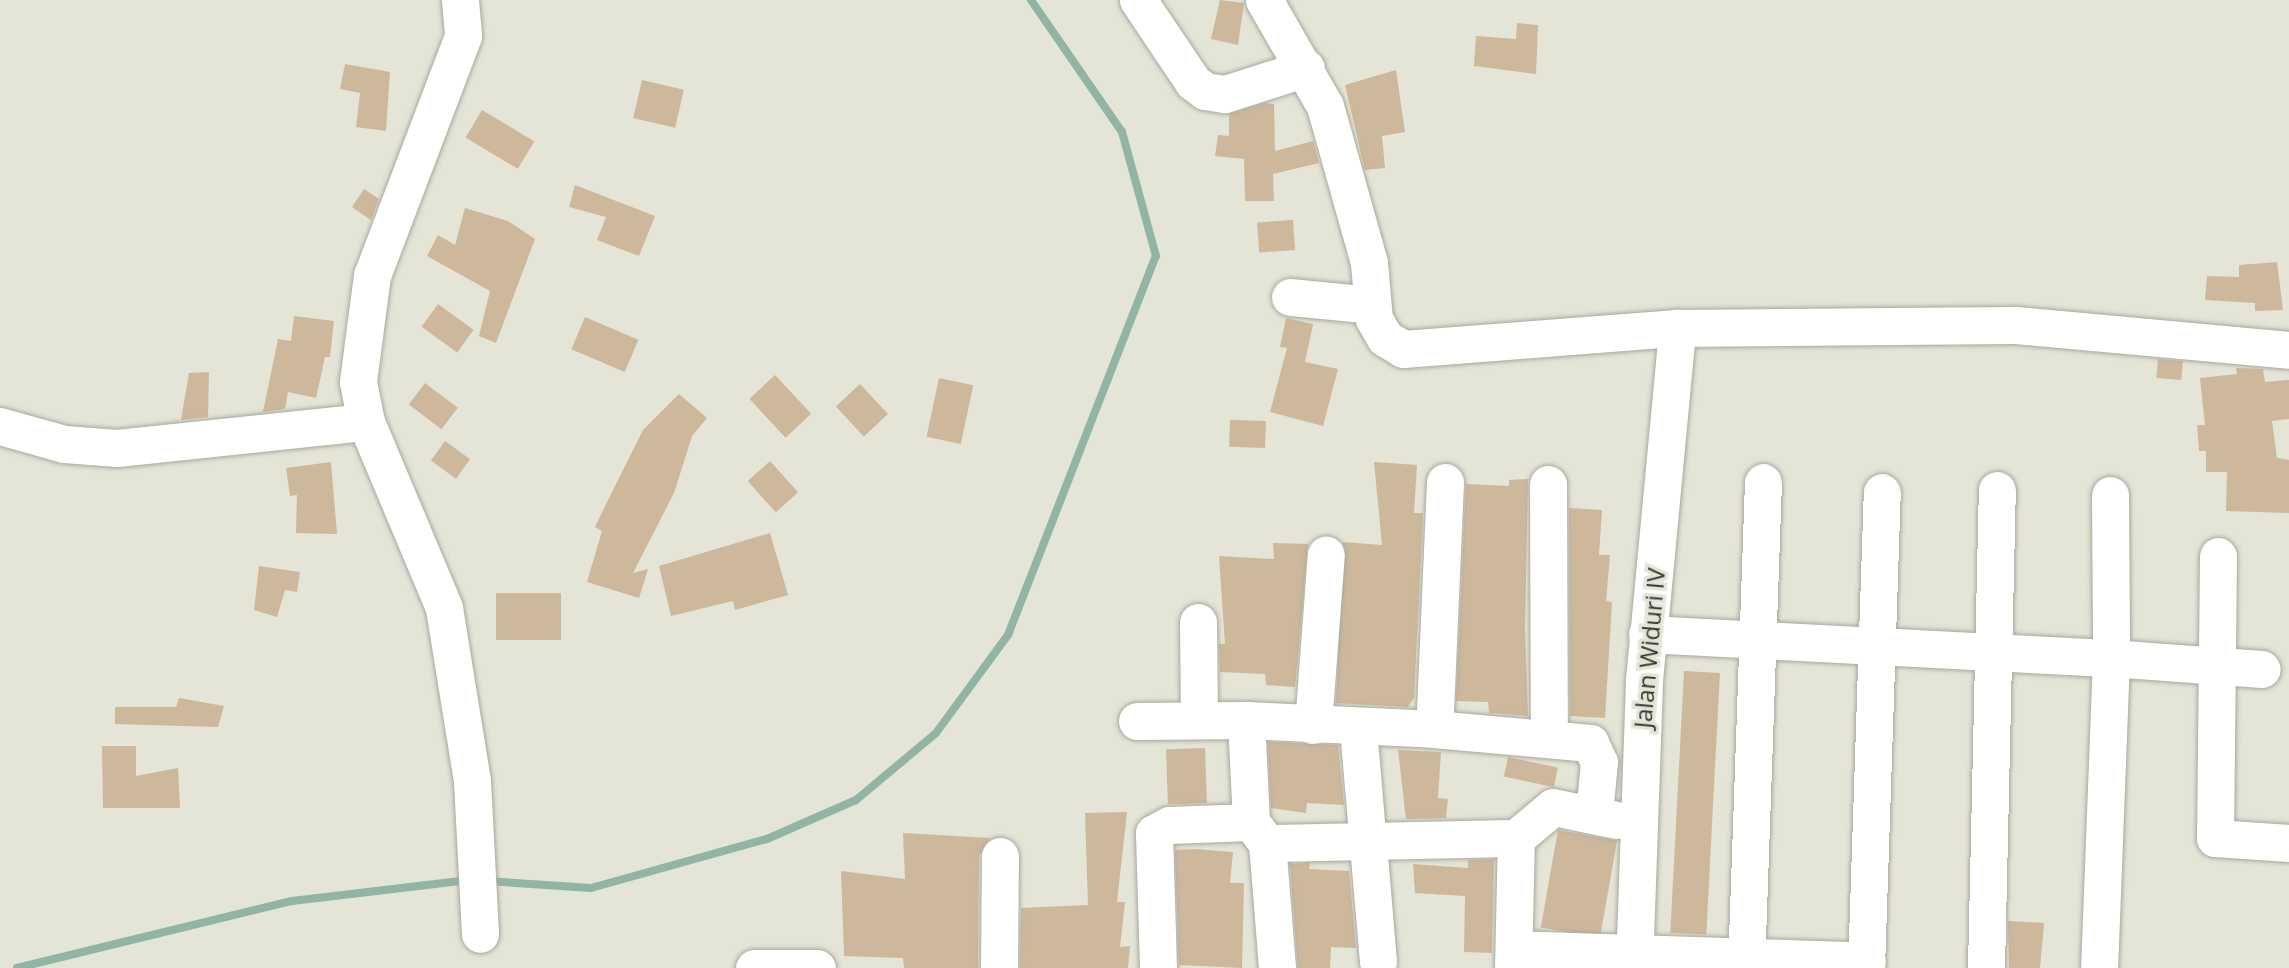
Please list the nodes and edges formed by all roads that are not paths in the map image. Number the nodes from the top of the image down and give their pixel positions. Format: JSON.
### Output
{"nodes":[{"id":1,"x":460,"y":0,"type":"edge"},
{"id":2,"x":1138,"y":0,"type":"edge"},
{"id":3,"x":1264,"y":0,"type":"edge"},
{"id":4,"x":1306,"y":68,"type":"junction"},
{"id":5,"x":1290,"y":297,"type":"dead end"},
{"id":6,"x":1371,"y":306,"type":"junction"},
{"id":7,"x":1677,"y":328,"type":"junction"},
{"id":8,"x":2289,"y":350,"type":"edge"},
{"id":9,"x":366,"y":422,"type":"junction"},
{"id":10,"x":0,"y":426,"type":"edge"},
{"id":11,"x":1445,"y":482,"type":"dead end"},
{"id":12,"x":1763,"y":482,"type":"dead end"},
{"id":13,"x":1548,"y":484,"type":"dead end"},
{"id":14,"x":1997,"y":490,"type":"dead end"},
{"id":15,"x":1882,"y":492,"type":"dead end"},
{"id":16,"x":2110,"y":495,"type":"dead end"},
{"id":17,"x":1326,"y":554,"type":"dead end"},
{"id":18,"x":2218,"y":556,"type":"dead end"},
{"id":19,"x":1198,"y":622,"type":"dead end"},
{"id":20,"x":1647,"y":634,"type":"junction"},
{"id":21,"x":1761,"y":640,"type":"junction"},
{"id":22,"x":1881,"y":646,"type":"junction"},
{"id":23,"x":1992,"y":651,"type":"junction"},
{"id":24,"x":2111,"y":658,"type":"junction"},
{"id":25,"x":2216,"y":666,"type":"junction"},
{"id":26,"x":2262,"y":669,"type":"dead end"},
{"id":27,"x":1199,"y":717,"type":"junction"},
{"id":28,"x":1246,"y":720,"type":"junction"},
{"id":29,"x":1137,"y":721,"type":"dead end"},
{"id":30,"x":1313,"y":725,"type":"junction"},
{"id":31,"x":1358,"y":729,"type":"junction"},
{"id":32,"x":1434,"y":729,"type":"junction"},
{"id":33,"x":1549,"y":737,"type":"junction"},
{"id":34,"x":1594,"y":814,"type":"junction"},
{"id":35,"x":1639,"y":826,"type":"junction"},
{"id":36,"x":1259,"y":833,"type":"junction"},
{"id":37,"x":1369,"y":838,"type":"junction"},
{"id":38,"x":1516,"y":838,"type":"junction"},
{"id":39,"x":2289,"y":844,"type":"edge"},
{"id":40,"x":1000,"y":856,"type":"dead end"},
{"id":41,"x":480,"y":929,"type":"dead end"},
{"id":42,"x":1514,"y":959,"type":"edge"},
{"id":43,"x":1634,"y":960,"type":"edge"},
{"id":44,"x":1378,"y":962,"type":"dead end"},
{"id":45,"x":1746,"y":964,"type":"edge"},
{"id":46,"x":1867,"y":964,"type":"edge"},
{"id":47,"x":766,"y":967,"type":"edge"},
{"id":48,"x":817,"y":968,"type":"edge"},
{"id":49,"x":999,"y":968,"type":"edge"},
{"id":50,"x":1158,"y":968,"type":"edge"},
{"id":51,"x":1277,"y":968,"type":"edge"},
{"id":52,"x":1986,"y":968,"type":"edge"},
{"id":53,"x":2099,"y":968,"type":"edge"}],
"edges":[{"from":1,"to":9,"type":"street"},
{"from":2,"to":4,"type":"street"},
{"from":3,"to":4,"type":"street"},
{"from":4,"to":6,"type":"street"},
{"from":5,"to":6,"type":"street"},
{"from":6,"to":7,"type":"street"},
{"from":7,"to":8,"type":"street"},
{"from":7,"to":20,"type":"street","name":"Jalan Widuri IV"},
{"from":9,"to":10,"type":"street"},
{"from":9,"to":41,"type":"street"},
{"from":11,"to":32,"type":"street"},
{"from":12,"to":21,"type":"street"},
{"from":13,"to":33,"type":"street"},
{"from":14,"to":23,"type":"street"},
{"from":15,"to":22,"type":"street"},
{"from":16,"to":24,"type":"street"},
{"from":17,"to":30,"type":"street"},
{"from":18,"to":25,"type":"street"},
{"from":19,"to":27,"type":"street"},
{"from":20,"to":21,"type":"street"},
{"from":20,"to":35,"type":"street","name":"Jalan Widuri IV"},
{"from":21,"to":22,"type":"street"},
{"from":21,"to":45,"type":"street"},
{"from":22,"to":23,"type":"street"},
{"from":22,"to":46,"type":"street"},
{"from":23,"to":24,"type":"street"},
{"from":23,"to":52,"type":"street"},
{"from":24,"to":25,"type":"street"},
{"from":24,"to":53,"type":"street"},
{"from":25,"to":26,"type":"street"},
{"from":25,"to":39,"type":"street"},
{"from":27,"to":28,"type":"street"},
{"from":27,"to":29,"type":"street"},
{"from":28,"to":30,"type":"street"},
{"from":28,"to":36,"type":"street"},
{"from":30,"to":31,"type":"street"},
{"from":31,"to":32,"type":"street"},
{"from":31,"to":37,"type":"street"},
{"from":32,"to":33,"type":"street"},
{"from":33,"to":34,"type":"street"},
{"from":34,"to":35,"type":"street"},
{"from":34,"to":38,"type":"street"},
{"from":35,"to":43,"type":"street","name":"Jalan Widuri IV"},
{"from":36,"to":37,"type":"street"},
{"from":36,"to":50,"type":"street"},
{"from":36,"to":51,"type":"street"},
{"from":37,"to":38,"type":"street"},
{"from":37,"to":44,"type":"street"},
{"from":38,"to":42,"type":"street"},
{"from":40,"to":49,"type":"street"},
{"from":42,"to":43,"type":"street"},
{"from":43,"to":45,"type":"street"},
{"from":45,"to":46,"type":"street"},
{"from":47,"to":48,"type":"street"}]}
